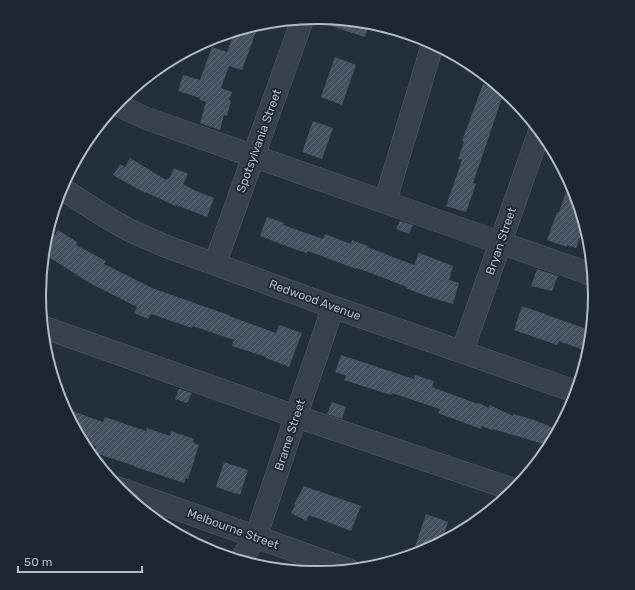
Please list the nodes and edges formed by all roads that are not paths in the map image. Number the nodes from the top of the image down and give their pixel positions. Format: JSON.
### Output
{"nodes":[{"id":1,"x":301,"y":25,"type":"edge"},
{"id":2,"x":432,"y":50,"type":"edge"},
{"id":3,"x":122,"y":107,"type":"edge"},
{"id":4,"x":538,"y":137,"type":"edge"},
{"id":5,"x":254,"y":156,"type":"junction"},
{"id":6,"x":67,"y":192,"type":"edge"},
{"id":7,"x":385,"y":202,"type":"junction"},
{"id":8,"x":500,"y":243,"type":"junction"},
{"id":9,"x":215,"y":264,"type":"junction"},
{"id":10,"x":588,"y":273,"type":"edge"},
{"id":11,"x":333,"y":307,"type":"junction"},
{"id":12,"x":49,"y":329,"type":"edge"},
{"id":13,"x":462,"y":352,"type":"junction"},
{"id":14,"x":571,"y":390,"type":"edge"},
{"id":15,"x":296,"y":416,"type":"junction"},
{"id":16,"x":508,"y":488,"type":"edge"},
{"id":17,"x":133,"y":493,"type":"edge"},
{"id":18,"x":256,"y":537,"type":"junction"},
{"id":19,"x":243,"y":556,"type":"edge"},
{"id":20,"x":335,"y":565,"type":"edge"}],
"edges":[{"from":1,"to":5,"type":"street","name":"Spotsylvania Street"},
{"from":2,"to":7,"type":"street"},
{"from":3,"to":5,"type":"street"},
{"from":4,"to":8,"type":"street","name":"Bryan Street"},
{"from":5,"to":7,"type":"street"},
{"from":5,"to":9,"type":"street","name":"Spotsylvania Street"},
{"from":6,"to":9,"type":"street","name":"Redwood Avenue"},
{"from":7,"to":8,"type":"street"},
{"from":8,"to":10,"type":"street"},
{"from":8,"to":13,"type":"street","name":"Bryan Street"},
{"from":9,"to":11,"type":"street","name":"Redwood Avenue"},
{"from":11,"to":13,"type":"street","name":"Redwood Avenue"},
{"from":11,"to":15,"type":"street","name":"Brame Street"},
{"from":12,"to":15,"type":"street"},
{"from":13,"to":14,"type":"street","name":"Redwood Avenue"},
{"from":15,"to":16,"type":"street"},
{"from":15,"to":18,"type":"street","name":"Brame Street"},
{"from":17,"to":18,"type":"street","name":"Melbourne Street"},
{"from":18,"to":19,"type":"street","name":"Brame Street"},
{"from":18,"to":20,"type":"street","name":"Melbourne Street"}]}
